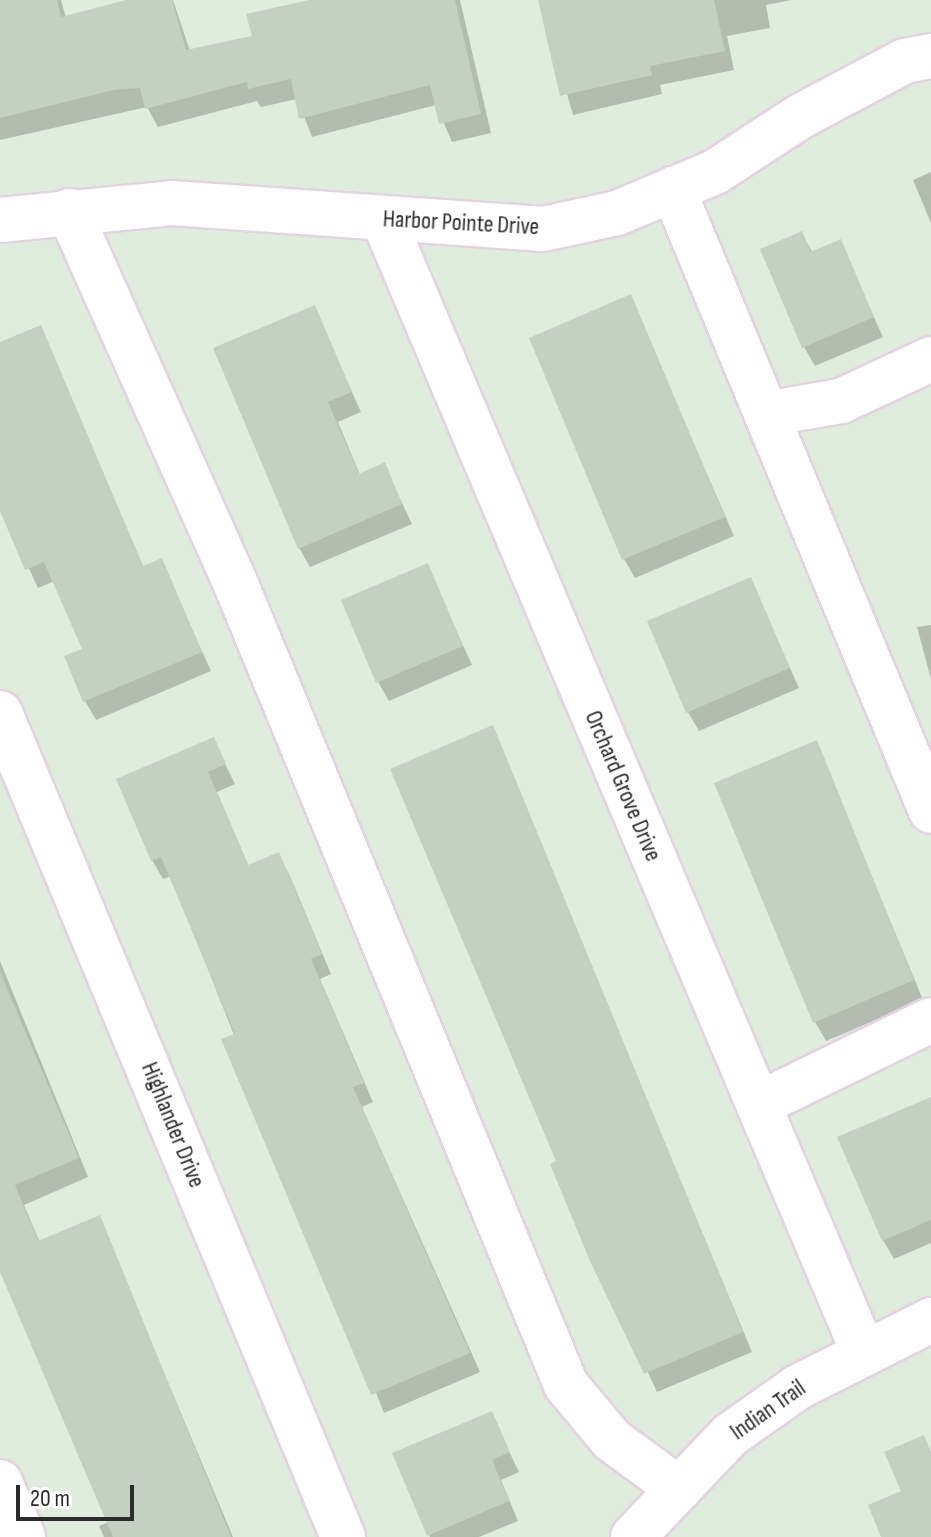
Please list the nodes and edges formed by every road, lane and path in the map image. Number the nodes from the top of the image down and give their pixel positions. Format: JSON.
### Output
{"nodes":[{"id":1,"x":931,"y":56,"type":"edge"},
{"id":2,"x":673,"y":189,"type":"junction"},
{"id":3,"x":69,"y":211,"type":"junction"},
{"id":4,"x":0,"y":220,"type":"edge"},
{"id":5,"x":384,"y":221,"type":"junction"},
{"id":6,"x":931,"y":359,"type":"edge"},
{"id":7,"x":771,"y":413,"type":"junction"},
{"id":8,"x":0,"y":713,"type":"edge"},
{"id":9,"x":931,"y":811,"type":"edge"},
{"id":10,"x":931,"y":1020,"type":"edge"},
{"id":11,"x":759,"y":1104,"type":"junction"},
{"id":12,"x":931,"y":1320,"type":"edge"},
{"id":13,"x":863,"y":1351,"type":"junction"},
{"id":14,"x":0,"y":1482,"type":"edge"},
{"id":15,"x":679,"y":1489,"type":"junction"},
{"id":16,"x":23,"y":1537,"type":"edge"},
{"id":17,"x":343,"y":1537,"type":"edge"},
{"id":18,"x":633,"y":1537,"type":"edge"}],
"edges":[{"from":1,"to":2,"type":"street","name":"Harbor Pointe Drive"},
{"from":2,"to":5,"type":"street","name":"Harbor Pointe Drive"},
{"from":2,"to":7,"type":"street"},
{"from":3,"to":4,"type":"street","name":"Harbor Pointe Drive"},
{"from":3,"to":5,"type":"street","name":"Harbor Pointe Drive"},
{"from":3,"to":15,"type":"street"},
{"from":5,"to":11,"type":"street","name":"Orchard Grove Drive"},
{"from":6,"to":7,"type":"street"},
{"from":7,"to":9,"type":"street"},
{"from":8,"to":17,"type":"street","name":"Highlander Drive"},
{"from":10,"to":11,"type":"street"},
{"from":11,"to":13,"type":"street","name":"Orchard Grove Drive"},
{"from":12,"to":13,"type":"street","name":"Indian Trail"},
{"from":13,"to":15,"type":"street","name":"Indian Trail"},
{"from":14,"to":16,"type":"street"},
{"from":15,"to":18,"type":"street","name":"Indian Trail"}]}
